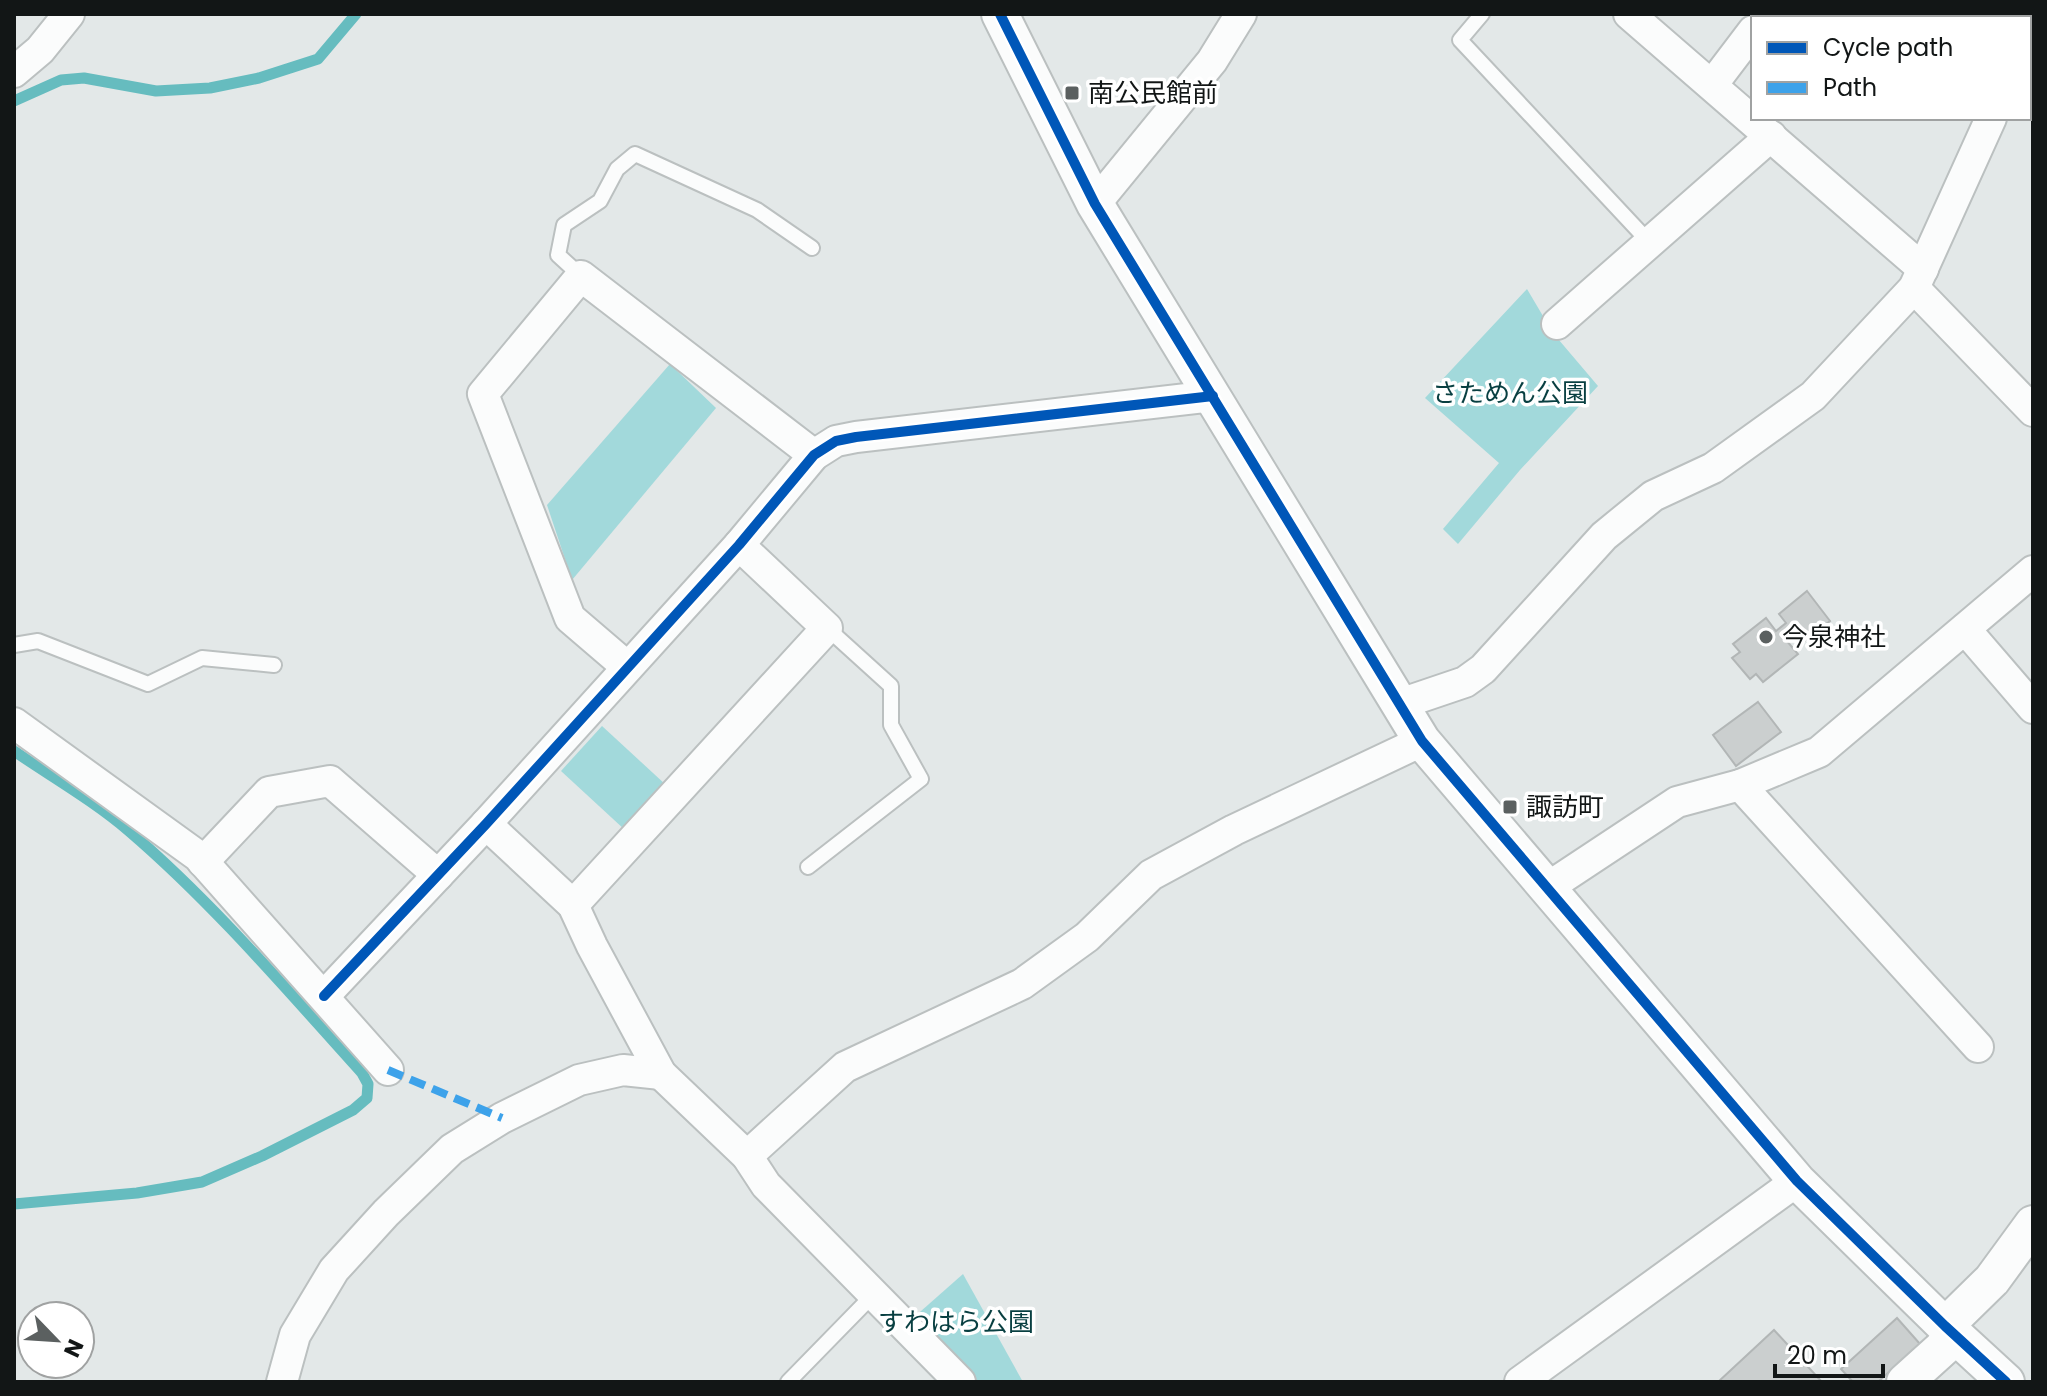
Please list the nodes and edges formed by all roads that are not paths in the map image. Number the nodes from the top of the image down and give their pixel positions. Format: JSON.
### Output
{"nodes":[{"id":1,"x":69,"y":14,"type":"edge"},
{"id":2,"x":1000,"y":14,"type":"edge"},
{"id":3,"x":1241,"y":14,"type":"edge"},
{"id":4,"x":1482,"y":14,"type":"edge"},
{"id":5,"x":1629,"y":14,"type":"edge"},
{"id":6,"x":1751,"y":34,"type":"edge"},
{"id":7,"x":14,"y":72,"type":"edge"},
{"id":8,"x":1712,"y":85,"type":"junction"},
{"id":9,"x":1751,"y":119,"type":"edge"},
{"id":10,"x":1752,"y":120,"type":"edge"},
{"id":11,"x":1990,"y":120,"type":"edge"},
{"id":12,"x":1771,"y":136,"type":"junction"},
{"id":13,"x":1095,"y":204,"type":"junction"},
{"id":14,"x":1650,"y":243,"type":"junction"},
{"id":15,"x":812,"y":248,"type":"dead end"},
{"id":16,"x":581,"y":276,"type":"junction"},
{"id":17,"x":1919,"y":278,"type":"junction"},
{"id":18,"x":1557,"y":324,"type":"dead end"},
{"id":19,"x":1213,"y":396,"type":"junction"},
{"id":20,"x":2033,"y":411,"type":"edge"},
{"id":21,"x":814,"y":455,"type":"junction"},
{"id":22,"x":739,"y":545,"type":"junction"},
{"id":23,"x":2033,"y":571,"type":"edge"},
{"id":24,"x":827,"y":628,"type":"junction"},
{"id":25,"x":1965,"y":629,"type":"junction"},
{"id":26,"x":14,"y":645,"type":"edge"},
{"id":27,"x":274,"y":665,"type":"dead end"},
{"id":28,"x":626,"y":666,"type":"junction"},
{"id":29,"x":1400,"y":704,"type":"junction"},
{"id":30,"x":2033,"y":708,"type":"edge"},
{"id":31,"x":14,"y":723,"type":"edge"},
{"id":32,"x":1422,"y":741,"type":"junction"},
{"id":33,"x":1740,"y":785,"type":"junction"},
{"id":34,"x":486,"y":824,"type":"junction"},
{"id":35,"x":203,"y":862,"type":"junction"},
{"id":36,"x":808,"y":867,"type":"dead end"},
{"id":37,"x":438,"y":875,"type":"junction"},
{"id":38,"x":1547,"y":888,"type":"junction"},
{"id":39,"x":573,"y":905,"type":"junction"},
{"id":40,"x":324,"y":996,"type":"junction"},
{"id":41,"x":1978,"y":1047,"type":"dead end"},
{"id":42,"x":388,"y":1070,"type":"dead end"},
{"id":43,"x":661,"y":1074,"type":"junction"},
{"id":44,"x":747,"y":1156,"type":"junction"},
{"id":45,"x":1797,"y":1181,"type":"junction"},
{"id":46,"x":2033,"y":1224,"type":"edge"},
{"id":47,"x":873,"y":1295,"type":"junction"},
{"id":48,"x":1950,"y":1331,"type":"junction"},
{"id":49,"x":282,"y":1382,"type":"edge"},
{"id":50,"x":788,"y":1382,"type":"edge"},
{"id":51,"x":960,"y":1382,"type":"edge"},
{"id":52,"x":1520,"y":1382,"type":"edge"},
{"id":53,"x":1905,"y":1382,"type":"edge"},
{"id":54,"x":2006,"y":1382,"type":"edge"}],
"edges":[{"from":1,"to":7,"type":"street"},
{"from":2,"to":13,"type":"street"},
{"from":3,"to":13,"type":"street"},
{"from":4,"to":14,"type":"lane"},
{"from":5,"to":8,"type":"street"},
{"from":6,"to":8,"type":"street"},
{"from":8,"to":9,"type":"street"},
{"from":10,"to":12,"type":"street"},
{"from":11,"to":17,"type":"street"},
{"from":12,"to":14,"type":"street"},
{"from":12,"to":17,"type":"street"},
{"from":13,"to":19,"type":"street"},
{"from":14,"to":18,"type":"street"},
{"from":15,"to":16,"type":"lane"},
{"from":16,"to":21,"type":"street"},
{"from":16,"to":28,"type":"street"},
{"from":17,"to":20,"type":"street"},
{"from":17,"to":29,"type":"street"},
{"from":19,"to":21,"type":"street"},
{"from":19,"to":29,"type":"street"},
{"from":21,"to":22,"type":"street"},
{"from":22,"to":24,"type":"street"},
{"from":22,"to":28,"type":"street"},
{"from":23,"to":25,"type":"street"},
{"from":24,"to":36,"type":"lane"},
{"from":24,"to":39,"type":"street"},
{"from":25,"to":30,"type":"street"},
{"from":25,"to":33,"type":"street"},
{"from":26,"to":27,"type":"lane"},
{"from":28,"to":34,"type":"street"},
{"from":29,"to":32,"type":"street"},
{"from":31,"to":35,"type":"street"},
{"from":32,"to":38,"type":"street"},
{"from":32,"to":44,"type":"street"},
{"from":33,"to":38,"type":"street"},
{"from":33,"to":41,"type":"street"},
{"from":34,"to":37,"type":"street"},
{"from":34,"to":39,"type":"street"},
{"from":35,"to":37,"type":"street"},
{"from":35,"to":40,"type":"street"},
{"from":37,"to":40,"type":"street"},
{"from":38,"to":45,"type":"street"},
{"from":39,"to":43,"type":"street"},
{"from":40,"to":42,"type":"street"},
{"from":43,"to":44,"type":"street"},
{"from":43,"to":49,"type":"street"},
{"from":44,"to":47,"type":"street"},
{"from":45,"to":48,"type":"street"},
{"from":45,"to":52,"type":"street"},
{"from":46,"to":48,"type":"street"},
{"from":47,"to":50,"type":"lane"},
{"from":47,"to":51,"type":"street"},
{"from":48,"to":53,"type":"street"},
{"from":48,"to":54,"type":"street"}]}
